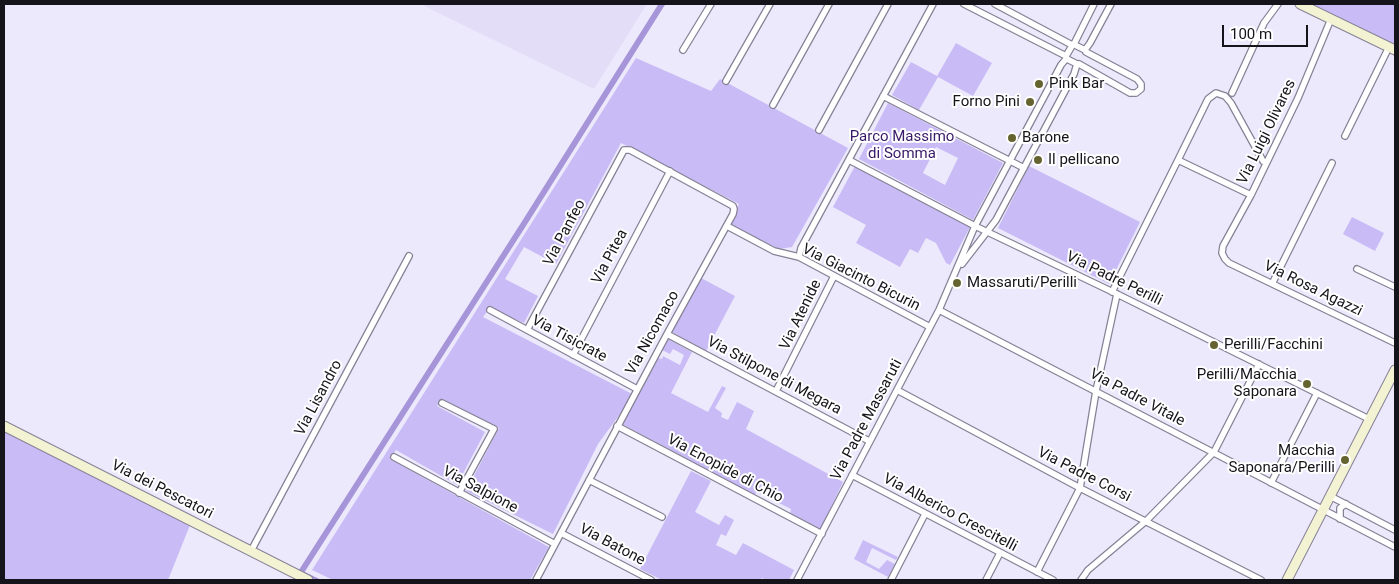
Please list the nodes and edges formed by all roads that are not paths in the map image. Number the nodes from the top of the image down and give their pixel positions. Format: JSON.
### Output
{"nodes":[{"id":1,"x":711,"y":4,"type":"edge"},
{"id":2,"x":770,"y":4,"type":"edge"},
{"id":3,"x":829,"y":4,"type":"edge"},
{"id":4,"x":888,"y":4,"type":"edge"},
{"id":5,"x":933,"y":4,"type":"edge"},
{"id":6,"x":964,"y":4,"type":"edge"},
{"id":7,"x":995,"y":4,"type":"edge"},
{"id":8,"x":1094,"y":4,"type":"edge"},
{"id":9,"x":1111,"y":4,"type":"edge"},
{"id":10,"x":1278,"y":4,"type":"edge"},
{"id":11,"x":1300,"y":4,"type":"edge"},
{"id":12,"x":1331,"y":19,"type":"junction"},
{"id":13,"x":1073,"y":45,"type":"junction"},
{"id":14,"x":1392,"y":49,"type":"edge"},
{"id":15,"x":684,"y":50,"type":"dead end"},
{"id":16,"x":1085,"y":52,"type":"junction"},
{"id":17,"x":1067,"y":57,"type":"junction"},
{"id":18,"x":1079,"y":64,"type":"junction"},
{"id":19,"x":726,"y":81,"type":"dead end"},
{"id":20,"x":1232,"y":93,"type":"dead end"},
{"id":21,"x":883,"y":96,"type":"junction"},
{"id":22,"x":773,"y":105,"type":"dead end"},
{"id":23,"x":819,"y":130,"type":"dead end"},
{"id":24,"x":1345,"y":136,"type":"dead end"},
{"id":25,"x":625,"y":149,"type":"joint"},
{"id":26,"x":849,"y":160,"type":"junction"},
{"id":27,"x":1178,"y":160,"type":"junction"},
{"id":28,"x":1010,"y":161,"type":"junction"},
{"id":29,"x":1263,"y":161,"type":"dead end"},
{"id":30,"x":1332,"y":163,"type":"dead end"},
{"id":31,"x":1024,"y":168,"type":"junction"},
{"id":32,"x":670,"y":171,"type":"junction"},
{"id":33,"x":1251,"y":195,"type":"junction"},
{"id":34,"x":727,"y":226,"type":"junction"},
{"id":35,"x":975,"y":226,"type":"junction"},
{"id":36,"x":988,"y":232,"type":"junction"},
{"id":37,"x":1223,"y":254,"type":"joint"},
{"id":38,"x":409,"y":256,"type":"dead end"},
{"id":39,"x":799,"y":257,"type":"junction"},
{"id":40,"x":1357,"y":269,"type":"dead end"},
{"id":41,"x":957,"y":270,"type":"junction"},
{"id":42,"x":834,"y":276,"type":"junction"},
{"id":43,"x":1273,"y":282,"type":"junction"},
{"id":44,"x":1395,"y":287,"type":"edge"},
{"id":45,"x":1114,"y":293,"type":"junction"},
{"id":46,"x":490,"y":310,"type":"dead end"},
{"id":47,"x":939,"y":310,"type":"junction"},
{"id":48,"x":930,"y":326,"type":"junction"},
{"id":49,"x":527,"y":330,"type":"junction"},
{"id":50,"x":666,"y":334,"type":"junction"},
{"id":51,"x":1395,"y":343,"type":"edge"},
{"id":52,"x":573,"y":355,"type":"junction"},
{"id":53,"x":1259,"y":364,"type":"junction"},
{"id":54,"x":1395,"y":370,"type":"edge"},
{"id":55,"x":637,"y":389,"type":"junction"},
{"id":56,"x":897,"y":390,"type":"junction"},
{"id":57,"x":776,"y":391,"type":"junction"},
{"id":58,"x":1096,"y":391,"type":"junction"},
{"id":59,"x":1317,"y":393,"type":"junction"},
{"id":60,"x":442,"y":403,"type":"dead end"},
{"id":61,"x":1369,"y":419,"type":"junction"},
{"id":62,"x":4,"y":426,"type":"edge"},
{"id":63,"x":617,"y":426,"type":"junction"},
{"id":64,"x":869,"y":441,"type":"junction"},
{"id":65,"x":1214,"y":452,"type":"junction"},
{"id":66,"x":394,"y":457,"type":"dead end"},
{"id":67,"x":852,"y":475,"type":"junction"},
{"id":68,"x":589,"y":480,"type":"junction"},
{"id":69,"x":1270,"y":483,"type":"junction"},
{"id":70,"x":1080,"y":488,"type":"junction"},
{"id":71,"x":459,"y":493,"type":"junction"},
{"id":72,"x":1330,"y":496,"type":"junction"},
{"id":73,"x":1346,"y":504,"type":"junction"},
{"id":74,"x":1323,"y":510,"type":"junction"},
{"id":75,"x":925,"y":514,"type":"junction"},
{"id":76,"x":662,"y":517,"type":"dead end"},
{"id":77,"x":1340,"y":519,"type":"junction"},
{"id":78,"x":1146,"y":521,"type":"junction"},
{"id":79,"x":1395,"y":530,"type":"edge"},
{"id":80,"x":561,"y":533,"type":"junction"},
{"id":81,"x":822,"y":534,"type":"junction"},
{"id":82,"x":555,"y":544,"type":"junction"},
{"id":83,"x":1395,"y":547,"type":"edge"},
{"id":84,"x":252,"y":551,"type":"junction"},
{"id":85,"x":1000,"y":553,"type":"junction"},
{"id":86,"x":1037,"y":572,"type":"junction"},
{"id":87,"x":1082,"y":579,"type":"edge"},
{"id":88,"x":308,"y":580,"type":"edge"},
{"id":89,"x":536,"y":580,"type":"edge"},
{"id":90,"x":651,"y":580,"type":"edge"},
{"id":91,"x":797,"y":580,"type":"edge"},
{"id":92,"x":891,"y":580,"type":"edge"},
{"id":93,"x":986,"y":580,"type":"edge"},
{"id":94,"x":1053,"y":580,"type":"edge"},
{"id":95,"x":1261,"y":580,"type":"edge"},
{"id":96,"x":1287,"y":580,"type":"edge"}],
"edges":[{"from":1,"to":15,"type":"street"},
{"from":2,"to":19,"type":"street"},
{"from":3,"to":22,"type":"street"},
{"from":4,"to":23,"type":"street"},
{"from":5,"to":21,"type":"street"},
{"from":6,"to":17,"type":"street"},
{"from":7,"to":13,"type":"street"},
{"from":8,"to":13,"type":"street","name":"Via Padre Massaruti"},
{"from":9,"to":16,"type":"street","name":"Via Padre Massaruti"},
{"from":10,"to":20,"type":"street"},
{"from":11,"to":12,"type":"street"},
{"from":12,"to":14,"type":"street"},
{"from":12,"to":33,"type":"street","name":"Via Luigi Olivares"},
{"from":13,"to":16,"type":"street"},
{"from":13,"to":17,"type":"street","name":"Via Padre Massaruti"},
{"from":14,"to":24,"type":"street"},
{"from":16,"to":18,"type":"street","name":"Via Padre Massaruti"},
{"from":16,"to":18,"type":"street"},
{"from":17,"to":18,"type":"street"},
{"from":17,"to":28,"type":"street","name":"Via Padre Massaruti"},
{"from":18,"to":31,"type":"street","name":"Via Padre Massaruti"},
{"from":21,"to":26,"type":"street"},
{"from":21,"to":28,"type":"street"},
{"from":25,"to":32,"type":"street","name":"Via Nicomaco"},
{"from":25,"to":49,"type":"street","name":"Via Panfeo"},
{"from":26,"to":35,"type":"street","name":"Via Padre Perilli"},
{"from":26,"to":39,"type":"street"},
{"from":27,"to":29,"type":"street"},
{"from":27,"to":33,"type":"street"},
{"from":27,"to":45,"type":"street"},
{"from":28,"to":31,"type":"street"},
{"from":28,"to":35,"type":"street","name":"Via Padre Massaruti"},
{"from":30,"to":43,"type":"street"},
{"from":31,"to":36,"type":"street","name":"Via Padre Massaruti"},
{"from":32,"to":34,"type":"street","name":"Via Nicomaco"},
{"from":32,"to":52,"type":"street","name":"Via Pitea"},
{"from":33,"to":37,"type":"street","name":"Via Luigi Olivares"},
{"from":34,"to":39,"type":"street","name":"Via Giacinto Bicurin"},
{"from":34,"to":50,"type":"street","name":"Via Nicomaco"},
{"from":35,"to":36,"type":"street","name":"Via Padre Perilli"},
{"from":35,"to":41,"type":"street","name":"Via Padre Massaruti"},
{"from":36,"to":41,"type":"street","name":"Via Padre Massaruti"},
{"from":36,"to":45,"type":"street","name":"Via Padre Perilli"},
{"from":37,"to":43,"type":"street","name":"Via Rosa Agazzi"},
{"from":38,"to":84,"type":"street","name":"Via Lisandro"},
{"from":39,"to":42,"type":"street","name":"Via Giacinto Bicurin"},
{"from":40,"to":44,"type":"street"},
{"from":41,"to":47,"type":"street","name":"Via Padre Massaruti"},
{"from":42,"to":48,"type":"street","name":"Via Giacinto Bicurin"},
{"from":42,"to":57,"type":"street","name":"Via Atenide"},
{"from":43,"to":51,"type":"street","name":"Via Rosa Agazzi"},
{"from":45,"to":53,"type":"street","name":"Via Padre Perilli"},
{"from":45,"to":58,"type":"street"},
{"from":46,"to":49,"type":"street","name":"Via Tisicrate"},
{"from":47,"to":48,"type":"street","name":"Via Padre Massaruti"},
{"from":47,"to":58,"type":"street","name":"Via Padre Vitale"},
{"from":48,"to":56,"type":"street","name":"Via Padre Massaruti"},
{"from":49,"to":52,"type":"street","name":"Via Tisicrate"},
{"from":50,"to":55,"type":"street","name":"Via Nicomaco"},
{"from":50,"to":57,"type":"street","name":"Via Stilpone di Megara"},
{"from":52,"to":55,"type":"street","name":"Via Tisicrate"},
{"from":53,"to":59,"type":"street","name":"Via Padre Perilli"},
{"from":53,"to":65,"type":"street"},
{"from":54,"to":61,"type":"street"},
{"from":55,"to":63,"type":"street","name":"Via Nicomaco"},
{"from":56,"to":64,"type":"street","name":"Via Padre Massaruti"},
{"from":56,"to":70,"type":"street","name":"Via Padre Corsi"},
{"from":57,"to":64,"type":"street","name":"Via Stilpone di Megara"},
{"from":58,"to":65,"type":"street","name":"Via Padre Vitale"},
{"from":58,"to":70,"type":"street"},
{"from":59,"to":61,"type":"street","name":"Via Padre Perilli"},
{"from":59,"to":69,"type":"street"},
{"from":60,"to":71,"type":"street"},
{"from":61,"to":72,"type":"street"},
{"from":62,"to":84,"type":"street","name":"Via dei Pescatori"},
{"from":63,"to":68,"type":"street","name":"Via Nicomaco"},
{"from":63,"to":81,"type":"street","name":"Via Enopide di Chio"},
{"from":64,"to":67,"type":"street","name":"Via Padre Massaruti"},
{"from":65,"to":69,"type":"street","name":"Via Padre Vitale"},
{"from":65,"to":78,"type":"street"},
{"from":66,"to":71,"type":"street","name":"Via Salpione"},
{"from":67,"to":75,"type":"street","name":"Via Alberico Crescitelli"},
{"from":67,"to":81,"type":"street","name":"Via Padre Massaruti"},
{"from":68,"to":76,"type":"street"},
{"from":68,"to":80,"type":"street","name":"Via Nicomaco"},
{"from":69,"to":74,"type":"street","name":"Via Padre Vitale"},
{"from":70,"to":78,"type":"street","name":"Via Padre Corsi"},
{"from":70,"to":86,"type":"street"},
{"from":71,"to":82,"type":"street","name":"Via Salpione"},
{"from":72,"to":73,"type":"street"},
{"from":72,"to":74,"type":"street"},
{"from":73,"to":77,"type":"street"},
{"from":73,"to":79,"type":"street"},
{"from":74,"to":77,"type":"street","name":"Via Padre Vitale"},
{"from":74,"to":96,"type":"street"},
{"from":75,"to":85,"type":"street","name":"Via Alberico Crescitelli"},
{"from":75,"to":92,"type":"street"},
{"from":77,"to":83,"type":"street","name":"Via Padre Vitale"},
{"from":78,"to":87,"type":"street"},
{"from":78,"to":95,"type":"street","name":"Via Padre Corsi"},
{"from":80,"to":82,"type":"street","name":"Via Nicomaco"},
{"from":80,"to":90,"type":"street","name":"Via Batone"},
{"from":81,"to":91,"type":"street","name":"Via Padre Massaruti"},
{"from":82,"to":89,"type":"street","name":"Via Nicomaco"},
{"from":84,"to":88,"type":"street","name":"Via dei Pescatori"},
{"from":85,"to":86,"type":"street","name":"Via Alberico Crescitelli"},
{"from":85,"to":93,"type":"street"},
{"from":86,"to":94,"type":"street","name":"Via Alberico Crescitelli"}]}
